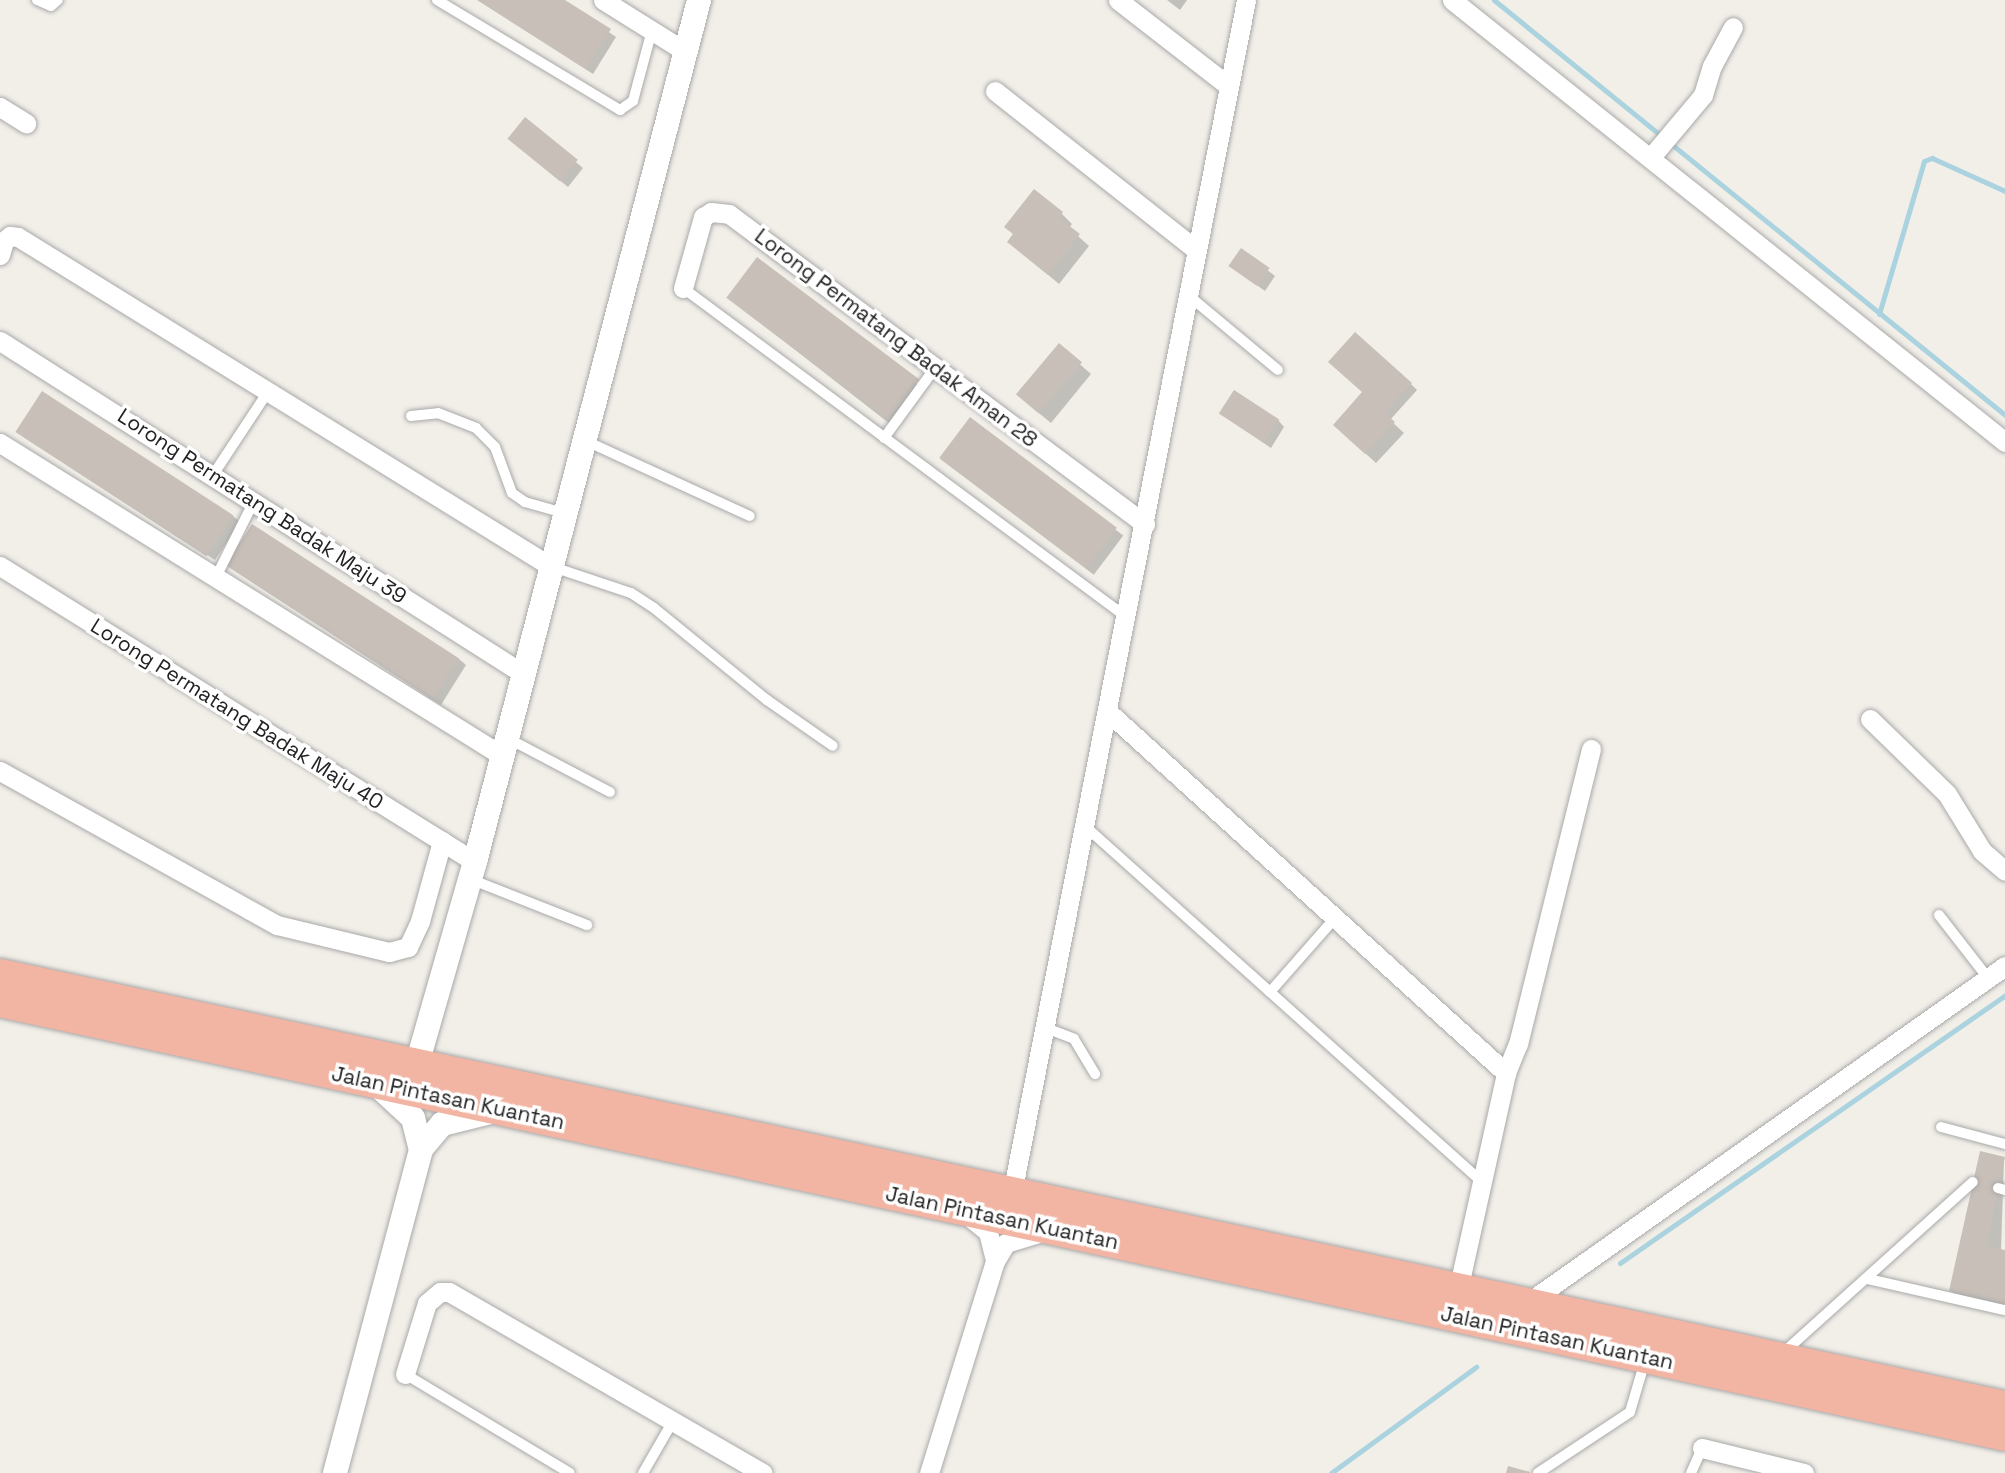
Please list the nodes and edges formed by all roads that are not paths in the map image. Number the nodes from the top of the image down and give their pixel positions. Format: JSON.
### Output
{"nodes":[{"id":1,"x":37,"y":0,"type":"edge"},
{"id":2,"x":58,"y":0,"type":"edge"},
{"id":3,"x":438,"y":0,"type":"edge"},
{"id":4,"x":603,"y":0,"type":"edge"},
{"id":5,"x":699,"y":0,"type":"edge"},
{"id":6,"x":1118,"y":0,"type":"edge"},
{"id":7,"x":1246,"y":0,"type":"edge"},
{"id":8,"x":1452,"y":0,"type":"edge"},
{"id":9,"x":1733,"y":27,"type":"dead end"},
{"id":10,"x":652,"y":30,"type":"junction"},
{"id":11,"x":686,"y":52,"type":"junction"},
{"id":12,"x":1227,"y":85,"type":"junction"},
{"id":13,"x":995,"y":91,"type":"dead end"},
{"id":14,"x":0,"y":107,"type":"edge"},
{"id":15,"x":26,"y":123,"type":"dead end"},
{"id":16,"x":1651,"y":157,"type":"junction"},
{"id":17,"x":1196,"y":250,"type":"junction"},
{"id":18,"x":0,"y":255,"type":"edge"},
{"id":19,"x":684,"y":288,"type":"joint"},
{"id":20,"x":1187,"y":295,"type":"junction"},
{"id":21,"x":0,"y":341,"type":"edge"},
{"id":22,"x":936,"y":368,"type":"junction"},
{"id":23,"x":1278,"y":370,"type":"dead end"},
{"id":24,"x":267,"y":393,"type":"junction"},
{"id":25,"x":411,"y":416,"type":"dead end"},
{"id":26,"x":884,"y":438,"type":"junction"},
{"id":27,"x":584,"y":440,"type":"junction"},
{"id":28,"x":2005,"y":442,"type":"edge"},
{"id":29,"x":0,"y":443,"type":"edge"},
{"id":30,"x":213,"y":475,"type":"junction"},
{"id":31,"x":255,"y":501,"type":"junction"},
{"id":32,"x":564,"y":513,"type":"junction"},
{"id":33,"x":750,"y":516,"type":"dead end"},
{"id":34,"x":1145,"y":524,"type":"junction"},
{"id":35,"x":0,"y":566,"type":"edge"},
{"id":36,"x":550,"y":566,"type":"junction"},
{"id":37,"x":216,"y":577,"type":"junction"},
{"id":38,"x":1125,"y":616,"type":"junction"},
{"id":39,"x":522,"y":673,"type":"junction"},
{"id":40,"x":1107,"y":711,"type":"junction"},
{"id":41,"x":1870,"y":719,"type":"dead end"},
{"id":42,"x":512,"y":745,"type":"junction"},
{"id":43,"x":833,"y":746,"type":"dead end"},
{"id":44,"x":1591,"y":749,"type":"dead end"},
{"id":45,"x":0,"y":771,"type":"edge"},
{"id":46,"x":610,"y":792,"type":"dead end"},
{"id":47,"x":1086,"y":827,"type":"junction"},
{"id":48,"x":442,"y":841,"type":"junction"},
{"id":49,"x":472,"y":870,"type":"junction"},
{"id":50,"x":2005,"y":871,"type":"edge"},
{"id":51,"x":1939,"y":915,"type":"dead end"},
{"id":52,"x":1335,"y":918,"type":"junction"},
{"id":53,"x":587,"y":925,"type":"dead end"},
{"id":54,"x":2005,"y":966,"type":"edge"},
{"id":55,"x":0,"y":975,"type":"edge"},
{"id":56,"x":1988,"y":978,"type":"junction"},
{"id":57,"x":1270,"y":992,"type":"junction"},
{"id":58,"x":0,"y":1001,"type":"edge"},
{"id":59,"x":1046,"y":1028,"type":"junction"},
{"id":60,"x":417,"y":1064,"type":"junction"},
{"id":61,"x":1506,"y":1073,"type":"junction"},
{"id":62,"x":1096,"y":1074,"type":"dead end"},
{"id":63,"x":373,"y":1082,"type":"junction"},
{"id":64,"x":506,"y":1111,"type":"junction"},
{"id":65,"x":1941,"y":1127,"type":"dead end"},
{"id":66,"x":2005,"y":1144,"type":"edge"},
{"id":67,"x":421,"y":1149,"type":"junction"},
{"id":68,"x":1482,"y":1181,"type":"junction"},
{"id":69,"x":1973,"y":1182,"type":"dead end"},
{"id":70,"x":1012,"y":1193,"type":"junction"},
{"id":71,"x":960,"y":1209,"type":"junction"},
{"id":72,"x":1056,"y":1229,"type":"junction"},
{"id":73,"x":995,"y":1261,"type":"junction"},
{"id":74,"x":1868,"y":1279,"type":"junction"},
{"id":75,"x":1458,"y":1290,"type":"junction"},
{"id":76,"x":1526,"y":1304,"type":"junction"},
{"id":77,"x":2005,"y":1310,"type":"edge"},
{"id":78,"x":1646,"y":1358,"type":"junction"},
{"id":79,"x":1776,"y":1359,"type":"junction"},
{"id":80,"x":405,"y":1374,"type":"joint"},
{"id":81,"x":2005,"y":1407,"type":"edge"},
{"id":82,"x":673,"y":1421,"type":"junction"},
{"id":83,"x":2005,"y":1435,"type":"edge"},
{"id":84,"x":1702,"y":1448,"type":"joint"},
{"id":85,"x":335,"y":1473,"type":"edge"},
{"id":86,"x":570,"y":1473,"type":"edge"},
{"id":87,"x":643,"y":1473,"type":"edge"},
{"id":88,"x":762,"y":1473,"type":"edge"},
{"id":89,"x":929,"y":1473,"type":"edge"},
{"id":90,"x":1538,"y":1473,"type":"edge"},
{"id":91,"x":1691,"y":1473,"type":"edge"},
{"id":92,"x":1804,"y":1473,"type":"edge"}],
"edges":[{"from":1,"to":2,"type":"lane"},
{"from":3,"to":10,"type":"lane"},
{"from":4,"to":10,"type":"street"},
{"from":5,"to":11,"type":"street"},
{"from":6,"to":12,"type":"street"},
{"from":7,"to":12,"type":"street"},
{"from":8,"to":16,"type":"street"},
{"from":9,"to":16,"type":"street"},
{"from":10,"to":11,"type":"street"},
{"from":11,"to":27,"type":"street"},
{"from":12,"to":17,"type":"street"},
{"from":13,"to":17,"type":"street"},
{"from":14,"to":15,"type":"street"},
{"from":16,"to":28,"type":"street"},
{"from":17,"to":20,"type":"street"},
{"from":18,"to":24,"type":"street"},
{"from":19,"to":22,"type":"street","name":"Lorong Permatang Badak Aman 28"},
{"from":19,"to":26,"type":"lane"},
{"from":20,"to":23,"type":"lane"},
{"from":20,"to":34,"type":"street"},
{"from":21,"to":30,"type":"street","name":"Lorong Permatang Badak Maju 39"},
{"from":22,"to":26,"type":"lane"},
{"from":22,"to":34,"type":"street","name":"Lorong Permatang Badak Aman 28"},
{"from":24,"to":30,"type":"lane"},
{"from":24,"to":36,"type":"street"},
{"from":25,"to":32,"type":"lane"},
{"from":26,"to":38,"type":"lane"},
{"from":27,"to":32,"type":"street"},
{"from":27,"to":33,"type":"lane"},
{"from":29,"to":37,"type":"street"},
{"from":30,"to":31,"type":"street","name":"Lorong Permatang Badak Maju 39"},
{"from":31,"to":37,"type":"lane"},
{"from":31,"to":39,"type":"street","name":"Lorong Permatang Badak Maju 39"},
{"from":32,"to":36,"type":"street"},
{"from":34,"to":38,"type":"street"},
{"from":35,"to":48,"type":"street","name":"Lorong Permatang Badak Maju 40"},
{"from":36,"to":39,"type":"street"},
{"from":36,"to":43,"type":"lane"},
{"from":37,"to":42,"type":"street"},
{"from":38,"to":40,"type":"street"},
{"from":39,"to":42,"type":"street"},
{"from":40,"to":47,"type":"street"},
{"from":40,"to":52,"type":"street"},
{"from":41,"to":50,"type":"street"},
{"from":42,"to":46,"type":"lane"},
{"from":42,"to":49,"type":"street"},
{"from":44,"to":61,"type":"street"},
{"from":45,"to":48,"type":"street"},
{"from":47,"to":57,"type":"lane"},
{"from":47,"to":59,"type":"street"},
{"from":48,"to":49,"type":"street","name":"Lorong Permatang Badak Maju 40"},
{"from":49,"to":53,"type":"lane"},
{"from":49,"to":60,"type":"street"},
{"from":51,"to":56,"type":"lane"},
{"from":52,"to":57,"type":"lane"},
{"from":52,"to":61,"type":"street"},
{"from":54,"to":56,"type":"street"},
{"from":55,"to":60,"type":"highway","name":"Jalan Pintasan Kuantan"},
{"from":56,"to":76,"type":"street"},
{"from":57,"to":68,"type":"lane"},
{"from":58,"to":63,"type":"highway","name":"Jalan Pintasan Kuantan"},
{"from":59,"to":62,"type":"lane"},
{"from":59,"to":70,"type":"street"},
{"from":60,"to":70,"type":"highway","name":"Jalan Pintasan Kuantan"},
{"from":61,"to":68,"type":"street"},
{"from":63,"to":64,"type":"highway","name":"Jalan Pintasan Kuantan"},
{"from":63,"to":67,"type":"street"},
{"from":64,"to":67,"type":"street"},
{"from":64,"to":71,"type":"highway","name":"Jalan Pintasan Kuantan"},
{"from":65,"to":66,"type":"lane"},
{"from":67,"to":85,"type":"street"},
{"from":68,"to":75,"type":"street"},
{"from":69,"to":74,"type":"lane"},
{"from":70,"to":75,"type":"highway","name":"Jalan Pintasan Kuantan"},
{"from":71,"to":72,"type":"highway","name":"Jalan Pintasan Kuantan"},
{"from":71,"to":73,"type":"street"},
{"from":72,"to":73,"type":"street"},
{"from":72,"to":78,"type":"highway","name":"Jalan Pintasan Kuantan"},
{"from":73,"to":89,"type":"street"},
{"from":74,"to":77,"type":"lane"},
{"from":74,"to":79,"type":"lane"},
{"from":75,"to":76,"type":"highway","name":"Jalan Pintasan Kuantan"},
{"from":76,"to":79,"type":"highway","name":"Jalan Pintasan Kuantan"},
{"from":78,"to":83,"type":"highway","name":"Jalan Pintasan Kuantan"},
{"from":78,"to":90,"type":"lane"},
{"from":79,"to":81,"type":"highway","name":"Jalan Pintasan Kuantan"},
{"from":80,"to":82,"type":"street"},
{"from":80,"to":86,"type":"lane"},
{"from":82,"to":87,"type":"lane"},
{"from":82,"to":88,"type":"street"},
{"from":84,"to":91,"type":"lane"},
{"from":84,"to":92,"type":"street"}]}
